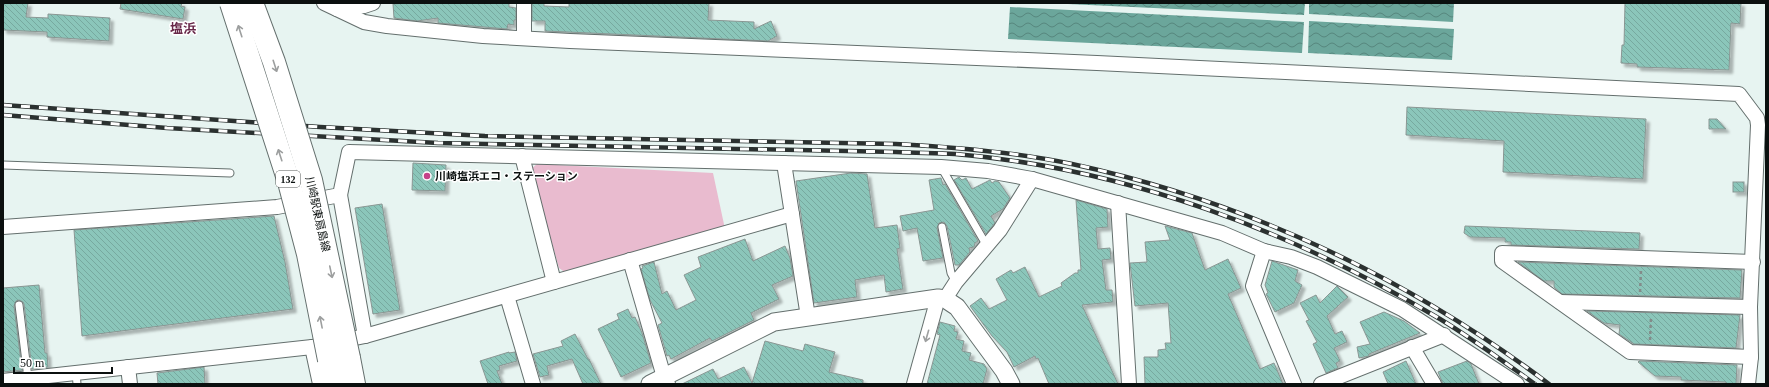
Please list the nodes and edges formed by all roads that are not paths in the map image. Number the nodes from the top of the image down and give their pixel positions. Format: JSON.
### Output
{"nodes":[{"id":1,"x":231,"y":3,"type":"edge"},
{"id":2,"x":252,"y":3,"type":"edge"},
{"id":3,"x":324,"y":3,"type":"edge"},
{"id":4,"x":373,"y":3,"type":"edge"},
{"id":5,"x":524,"y":3,"type":"edge"},
{"id":6,"x":337,"y":9,"type":"junction"},
{"id":7,"x":524,"y":38,"type":"junction"},
{"id":8,"x":1762,"y":125,"type":"edge"},
{"id":9,"x":522,"y":156,"type":"junction"},
{"id":10,"x":784,"y":163,"type":"junction"},
{"id":11,"x":3,"y":165,"type":"edge"},
{"id":12,"x":941,"y":167,"type":"junction"},
{"id":13,"x":230,"y":173,"type":"dead end"},
{"id":14,"x":1032,"y":179,"type":"junction"},
{"id":15,"x":340,"y":195,"type":"junction"},
{"id":16,"x":1118,"y":203,"type":"junction"},
{"id":17,"x":792,"y":214,"type":"junction"},
{"id":18,"x":3,"y":227,"type":"edge"},
{"id":19,"x":942,"y":227,"type":"dead end"},
{"id":20,"x":987,"y":246,"type":"junction"},
{"id":21,"x":1264,"y":251,"type":"junction"},
{"id":22,"x":630,"y":260,"type":"junction"},
{"id":23,"x":1753,"y":262,"type":"junction"},
{"id":24,"x":554,"y":282,"type":"junction"},
{"id":25,"x":956,"y":282,"type":"junction"},
{"id":26,"x":507,"y":296,"type":"junction"},
{"id":27,"x":942,"y":299,"type":"junction"},
{"id":28,"x":1560,"y":302,"type":"junction"},
{"id":29,"x":19,"y":305,"type":"dead end"},
{"id":30,"x":1750,"y":307,"type":"junction"},
{"id":31,"x":808,"y":317,"type":"junction"},
{"id":32,"x":1444,"y":334,"type":"junction"},
{"id":33,"x":365,"y":336,"type":"junction"},
{"id":34,"x":1412,"y":347,"type":"junction"},
{"id":35,"x":330,"y":355,"type":"junction"},
{"id":36,"x":1751,"y":357,"type":"junction"},
{"id":37,"x":128,"y":367,"type":"junction"},
{"id":38,"x":28,"y":378,"type":"junction"},
{"id":39,"x":77,"y":378,"type":"edge"},
{"id":40,"x":3,"y":381,"type":"edge"},
{"id":41,"x":661,"y":382,"type":"edge"},
{"id":42,"x":130,"y":384,"type":"edge"},
{"id":43,"x":320,"y":384,"type":"edge"},
{"id":44,"x":333,"y":384,"type":"edge"},
{"id":45,"x":354,"y":384,"type":"edge"},
{"id":46,"x":533,"y":384,"type":"edge"},
{"id":47,"x":914,"y":384,"type":"edge"},
{"id":48,"x":1011,"y":384,"type":"edge"},
{"id":49,"x":1129,"y":384,"type":"edge"},
{"id":50,"x":1294,"y":384,"type":"edge"},
{"id":51,"x":1321,"y":384,"type":"edge"},
{"id":52,"x":1434,"y":384,"type":"edge"},
{"id":53,"x":1517,"y":384,"type":"edge"},
{"id":54,"x":1748,"y":384,"type":"edge"}],
"edges":[{"from":35,"to":1,"type":"highway","name":"川崎駅東扇島線","number":"132","one_way":true,"bridge":true},
{"from":2,"to":35,"type":"highway","name":"川崎駅東扇島線","number":"132","one_way":true,"bridge":true},
{"from":3,"to":6,"type":"street"},
{"from":4,"to":6,"type":"street"},
{"from":5,"to":7,"type":"street"},
{"from":6,"to":7,"type":"street"},
{"from":7,"to":8,"type":"street"},
{"from":8,"to":23,"type":"street"},
{"from":9,"to":10,"type":"street"},
{"from":9,"to":15,"type":"street"},
{"from":9,"to":24,"type":"street"},
{"from":10,"to":12,"type":"street"},
{"from":10,"to":17,"type":"street"},
{"from":11,"to":13,"type":"lane"},
{"from":12,"to":14,"type":"street"},
{"from":12,"to":20,"type":"lane"},
{"from":14,"to":16,"type":"street"},
{"from":14,"to":20,"type":"street"},
{"from":15,"to":18,"type":"street"},
{"from":15,"to":33,"type":"street"},
{"from":16,"to":21,"type":"street"},
{"from":16,"to":49,"type":"street"},
{"from":17,"to":22,"type":"street"},
{"from":17,"to":31,"type":"street"},
{"from":19,"to":25,"type":"lane"},
{"from":20,"to":25,"type":"street"},
{"from":21,"to":32,"type":"street"},
{"from":21,"to":50,"type":"street"},
{"from":22,"to":24,"type":"street"},
{"from":22,"to":41,"type":"street"},
{"from":23,"to":28,"type":"street"},
{"from":23,"to":30,"type":"street"},
{"from":24,"to":26,"type":"street"},
{"from":25,"to":27,"type":"street"},
{"from":26,"to":33,"type":"street"},
{"from":26,"to":46,"type":"street"},
{"from":27,"to":31,"type":"street"},
{"from":27,"to":47,"type":"street","one_way":true},
{"from":27,"to":48,"type":"street"},
{"from":28,"to":30,"type":"street"},
{"from":28,"to":36,"type":"street"},
{"from":29,"to":38,"type":"lane"},
{"from":30,"to":36,"type":"street"},
{"from":31,"to":41,"type":"street"},
{"from":32,"to":34,"type":"street"},
{"from":32,"to":53,"type":"street"},
{"from":33,"to":35,"type":"street"},
{"from":34,"to":51,"type":"street"},
{"from":34,"to":52,"type":"street"},
{"from":35,"to":37,"type":"street"},
{"from":35,"to":43,"type":"street"},
{"from":35,"to":44,"type":"highway","name":"川崎駅東扇島線","number":"132"},
{"from":35,"to":45,"type":"highway","name":"川崎駅東扇島線","number":"132"},
{"from":36,"to":54,"type":"street"},
{"from":37,"to":39,"type":"street"},
{"from":37,"to":42,"type":"street"},
{"from":38,"to":39,"type":"street"},
{"from":38,"to":40,"type":"street"}]}
